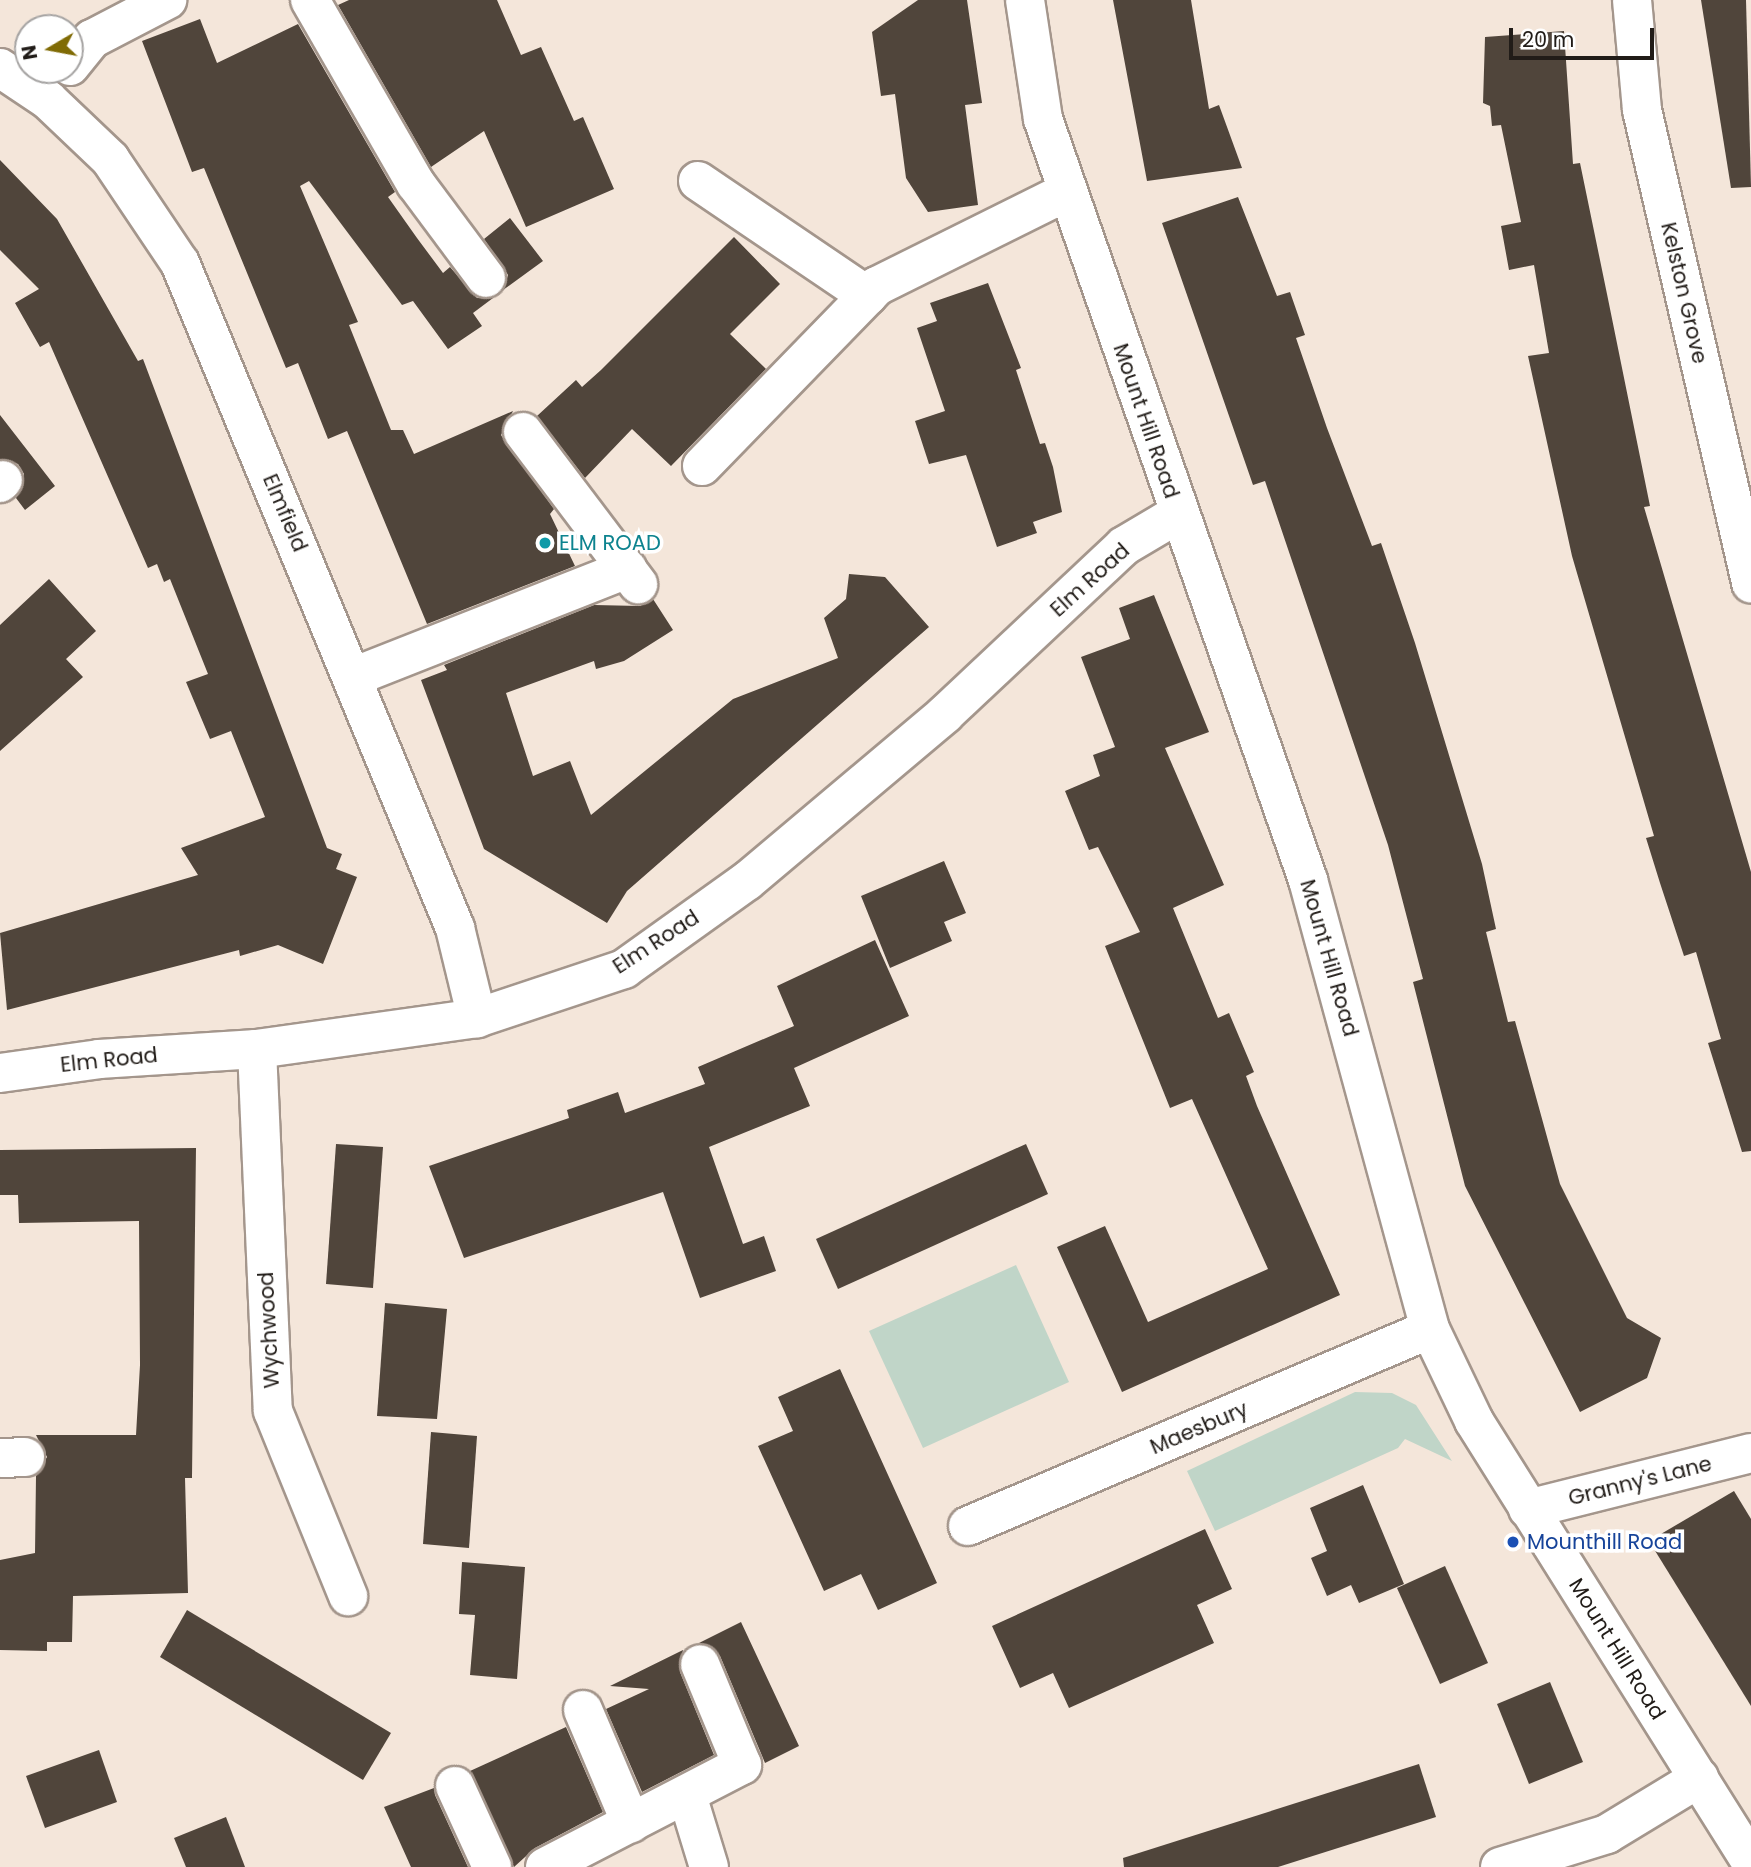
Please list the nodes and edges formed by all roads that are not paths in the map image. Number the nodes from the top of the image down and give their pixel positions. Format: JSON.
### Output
{"nodes":[{"id":1,"x":167,"y":0,"type":"edge"},
{"id":2,"x":310,"y":0,"type":"edge"},
{"id":3,"x":1025,"y":0,"type":"edge"},
{"id":4,"x":1632,"y":0,"type":"edge"},
{"id":5,"x":84,"y":49,"type":"edge"},
{"id":6,"x":65,"y":84,"type":"edge"},
{"id":7,"x":698,"y":181,"type":"dead end"},
{"id":8,"x":1068,"y":191,"type":"junction"},
{"id":9,"x":486,"y":278,"type":"dead end"},
{"id":10,"x":868,"y":296,"type":"junction"},
{"id":11,"x":523,"y":432,"type":"dead end"},
{"id":12,"x":702,"y":466,"type":"dead end"},
{"id":13,"x":1178,"y":514,"type":"junction"},
{"id":14,"x":1751,"y":584,"type":"edge"},
{"id":15,"x":353,"y":677,"type":"junction"},
{"id":16,"x":477,"y":1018,"type":"junction"},
{"id":17,"x":257,"y":1049,"type":"junction"},
{"id":18,"x":0,"y":1073,"type":"edge"},
{"id":19,"x":1430,"y":1329,"type":"junction"},
{"id":20,"x":1751,"y":1453,"type":"edge"},
{"id":21,"x":1528,"y":1508,"type":"junction"},
{"id":22,"x":968,"y":1526,"type":"dead end"},
{"id":23,"x":348,"y":1596,"type":"dead end"},
{"id":24,"x":700,"y":1664,"type":"dead end"},
{"id":25,"x":583,"y":1710,"type":"dead end"},
{"id":26,"x":1699,"y":1778,"type":"junction"},
{"id":27,"x":455,"y":1786,"type":"dead end"},
{"id":28,"x":687,"y":1795,"type":"junction"},
{"id":29,"x":631,"y":1823,"type":"junction"},
{"id":30,"x":1751,"y":1862,"type":"edge"},
{"id":31,"x":492,"y":1867,"type":"edge"},
{"id":32,"x":545,"y":1867,"type":"edge"},
{"id":33,"x":709,"y":1867,"type":"edge"},
{"id":34,"x":1500,"y":1867,"type":"edge"}],
"edges":[{"from":1,"to":5,"type":"street"},
{"from":2,"to":9,"type":"street"},
{"from":3,"to":8,"type":"street","name":"Mount Hill Road"},
{"from":4,"to":14,"type":"street","name":"Kelston Grove"},
{"from":6,"to":15,"type":"street","name":"Elmfield"},
{"from":7,"to":10,"type":"street"},
{"from":8,"to":10,"type":"street"},
{"from":8,"to":13,"type":"street","name":"Mount Hill Road"},
{"from":10,"to":12,"type":"street"},
{"from":11,"to":15,"type":"street"},
{"from":13,"to":16,"type":"street","name":"Elm Road"},
{"from":13,"to":19,"type":"street","name":"Mount Hill Road"},
{"from":15,"to":16,"type":"street","name":"Elmfield"},
{"from":16,"to":17,"type":"street","name":"Elm Road"},
{"from":17,"to":18,"type":"street","name":"Elm Road"},
{"from":17,"to":23,"type":"street","name":"Wychwood"},
{"from":19,"to":21,"type":"street","name":"Mount Hill Road"},
{"from":19,"to":22,"type":"street","name":"Maesbury"},
{"from":20,"to":21,"type":"street","name":"Granny's Lane"},
{"from":21,"to":26,"type":"street","name":"Mount Hill Road"},
{"from":24,"to":28,"type":"street"},
{"from":25,"to":29,"type":"street"},
{"from":26,"to":30,"type":"street","name":"Mount Hill Road"},
{"from":26,"to":34,"type":"street"},
{"from":27,"to":31,"type":"street"},
{"from":28,"to":29,"type":"street"},
{"from":28,"to":33,"type":"street"},
{"from":29,"to":32,"type":"street"}]}
